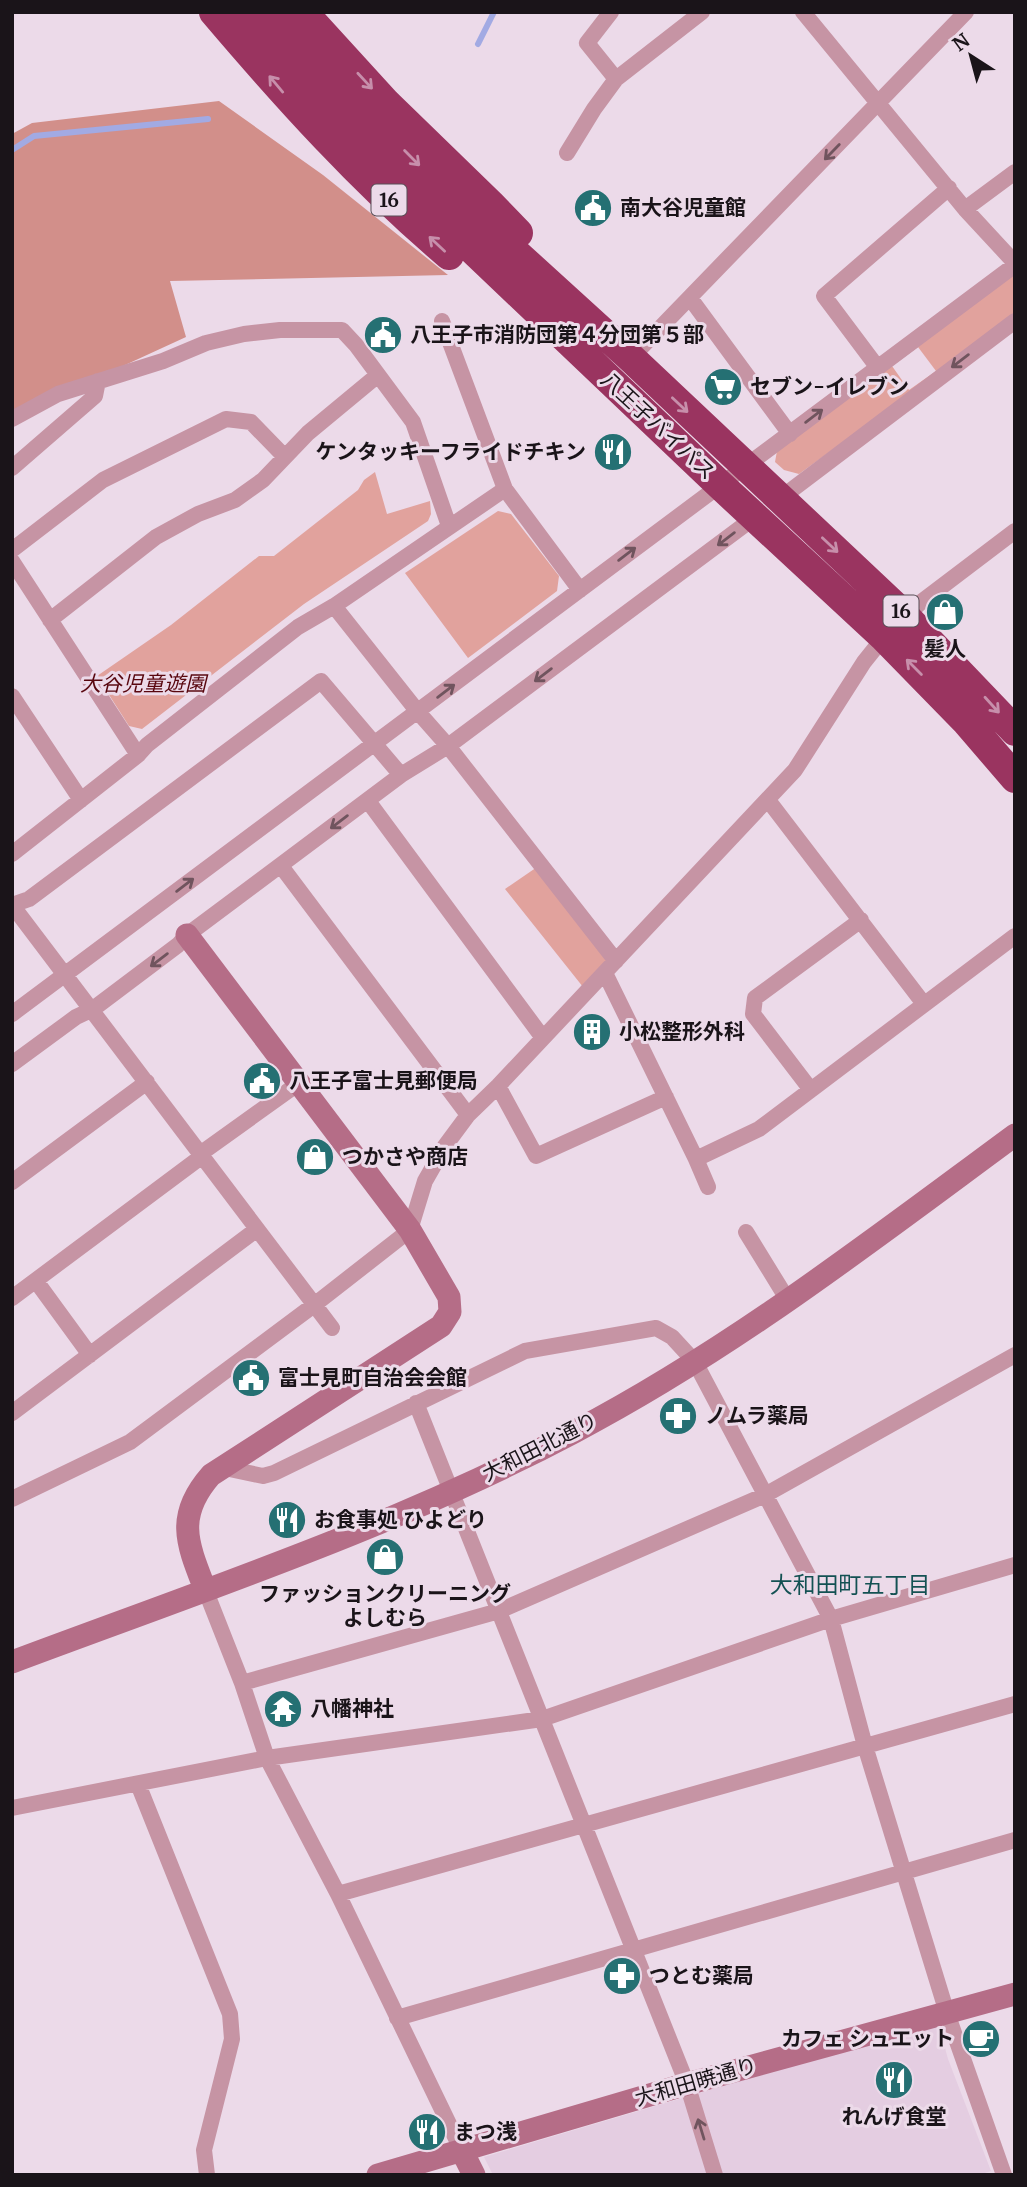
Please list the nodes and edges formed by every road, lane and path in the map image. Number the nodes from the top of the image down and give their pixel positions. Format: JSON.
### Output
{"nodes":[{"id":1,"x":214,"y":12,"type":"edge"},
{"id":2,"x":243,"y":12,"type":"edge"},
{"id":3,"x":276,"y":12,"type":"edge"},
{"id":4,"x":303,"y":12,"type":"edge"},
{"id":5,"x":611,"y":12,"type":"edge"},
{"id":6,"x":702,"y":12,"type":"edge"},
{"id":7,"x":803,"y":12,"type":"edge"},
{"id":8,"x":966,"y":12,"type":"edge"},
{"id":9,"x":304,"y":64,"type":"junction"},
{"id":10,"x":616,"y":79,"type":"junction"},
{"id":11,"x":879,"y":103,"type":"junction"},
{"id":12,"x":566,"y":153,"type":"dead end"},
{"id":13,"x":1015,"y":172,"type":"edge"},
{"id":14,"x":949,"y":188,"type":"junction"},
{"id":15,"x":965,"y":209,"type":"junction"},
{"id":16,"x":1015,"y":264,"type":"edge"},
{"id":17,"x":690,"y":298,"type":"junction"},
{"id":18,"x":442,"y":321,"type":"dead end"},
{"id":19,"x":1015,"y":321,"type":"edge"},
{"id":20,"x":631,"y":358,"type":"junction"},
{"id":21,"x":588,"y":361,"type":"junction"},
{"id":22,"x":877,"y":368,"type":"junction"},
{"id":23,"x":378,"y":375,"type":"junction"},
{"id":24,"x":98,"y":382,"type":"junction"},
{"id":25,"x":12,"y":419,"type":"edge"},
{"id":26,"x":790,"y":434,"type":"junction"},
{"id":27,"x":285,"y":457,"type":"junction"},
{"id":28,"x":746,"y":466,"type":"junction"},
{"id":29,"x":12,"y":468,"type":"edge"},
{"id":30,"x":719,"y":484,"type":"junction"},
{"id":31,"x":505,"y":489,"type":"junction"},
{"id":32,"x":781,"y":498,"type":"junction"},
{"id":33,"x":755,"y":517,"type":"junction"},
{"id":34,"x":449,"y":526,"type":"junction"},
{"id":35,"x":1015,"y":531,"type":"edge"},
{"id":36,"x":12,"y":550,"type":"edge"},
{"id":37,"x":12,"y":561,"type":"edge"},
{"id":38,"x":580,"y":590,"type":"junction"},
{"id":39,"x":334,"y":606,"type":"junction"},
{"id":40,"x":905,"y":616,"type":"junction"},
{"id":41,"x":50,"y":620,"type":"junction"},
{"id":42,"x":884,"y":637,"type":"junction"},
{"id":43,"x":12,"y":696,"type":"edge"},
{"id":44,"x":418,"y":712,"type":"junction"},
{"id":45,"x":1015,"y":731,"type":"edge"},
{"id":46,"x":376,"y":744,"type":"junction"},
{"id":47,"x":448,"y":746,"type":"junction"},
{"id":48,"x":138,"y":755,"type":"junction"},
{"id":49,"x":401,"y":775,"type":"junction"},
{"id":50,"x":1015,"y":778,"type":"edge"},
{"id":51,"x":81,"y":800,"type":"junction"},
{"id":52,"x":768,"y":800,"type":"junction"},
{"id":53,"x":368,"y":801,"type":"junction"},
{"id":54,"x":12,"y":854,"type":"edge"},
{"id":55,"x":281,"y":866,"type":"junction"},
{"id":56,"x":12,"y":905,"type":"edge"},
{"id":57,"x":861,"y":920,"type":"junction"},
{"id":58,"x":187,"y":935,"type":"junction"},
{"id":59,"x":1015,"y":936,"type":"edge"},
{"id":60,"x":610,"y":967,"type":"junction"},
{"id":61,"x":65,"y":974,"type":"junction"},
{"id":62,"x":925,"y":1004,"type":"junction"},
{"id":63,"x":93,"y":1009,"type":"junction"},
{"id":64,"x":12,"y":1014,"type":"edge"},
{"id":65,"x":543,"y":1038,"type":"junction"},
{"id":66,"x":12,"y":1064,"type":"edge"},
{"id":67,"x":147,"y":1083,"type":"junction"},
{"id":68,"x":299,"y":1083,"type":"junction"},
{"id":69,"x":498,"y":1087,"type":"junction"},
{"id":70,"x":811,"y":1090,"type":"junction"},
{"id":71,"x":666,"y":1097,"type":"junction"},
{"id":72,"x":468,"y":1115,"type":"junction"},
{"id":73,"x":1015,"y":1135,"type":"edge"},
{"id":74,"x":200,"y":1156,"type":"junction"},
{"id":75,"x":696,"y":1159,"type":"junction"},
{"id":76,"x":12,"y":1182,"type":"edge"},
{"id":77,"x":708,"y":1187,"type":"dead end"},
{"id":78,"x":257,"y":1230,"type":"junction"},
{"id":79,"x":410,"y":1230,"type":"junction"},
{"id":80,"x":746,"y":1232,"type":"dead end"},
{"id":81,"x":36,"y":1281,"type":"junction"},
{"id":82,"x":12,"y":1298,"type":"edge"},
{"id":83,"x":789,"y":1302,"type":"junction"},
{"id":84,"x":314,"y":1305,"type":"junction"},
{"id":85,"x":332,"y":1328,"type":"dead end"},
{"id":86,"x":90,"y":1355,"type":"junction"},
{"id":87,"x":1015,"y":1355,"type":"edge"},
{"id":88,"x":695,"y":1362,"type":"junction"},
{"id":89,"x":416,"y":1403,"type":"junction"},
{"id":90,"x":12,"y":1413,"type":"edge"},
{"id":91,"x":220,"y":1467,"type":"junction"},
{"id":92,"x":451,"y":1490,"type":"junction"},
{"id":93,"x":765,"y":1495,"type":"junction"},
{"id":94,"x":12,"y":1499,"type":"edge"},
{"id":95,"x":1015,"y":1565,"type":"edge"},
{"id":96,"x":205,"y":1590,"type":"junction"},
{"id":97,"x":499,"y":1611,"type":"junction"},
{"id":98,"x":831,"y":1619,"type":"junction"},
{"id":99,"x":12,"y":1662,"type":"edge"},
{"id":100,"x":242,"y":1683,"type":"junction"},
{"id":101,"x":1015,"y":1704,"type":"edge"},
{"id":102,"x":541,"y":1718,"type":"junction"},
{"id":103,"x":865,"y":1746,"type":"junction"},
{"id":104,"x":267,"y":1758,"type":"junction"},
{"id":105,"x":138,"y":1784,"type":"junction"},
{"id":106,"x":12,"y":1808,"type":"edge"},
{"id":107,"x":584,"y":1825,"type":"junction"},
{"id":108,"x":1015,"y":1840,"type":"edge"},
{"id":109,"x":904,"y":1872,"type":"junction"},
{"id":110,"x":338,"y":1894,"type":"junction"},
{"id":111,"x":634,"y":1950,"type":"junction"},
{"id":112,"x":1015,"y":1994,"type":"edge"},
{"id":113,"x":947,"y":2013,"type":"junction"},
{"id":114,"x":397,"y":2018,"type":"junction"},
{"id":115,"x":687,"y":2084,"type":"junction"},
{"id":116,"x":462,"y":2151,"type":"junction"},
{"id":117,"x":207,"y":2175,"type":"edge"},
{"id":118,"x":378,"y":2175,"type":"edge"},
{"id":119,"x":474,"y":2175,"type":"edge"},
{"id":120,"x":715,"y":2175,"type":"edge"},
{"id":121,"x":1003,"y":2175,"type":"edge"}],
"edges":[{"from":21,"to":1,"type":"highway","number":"16","one_way":true},
{"from":2,"to":9,"type":"highway","name":"八王子バイパス","number":"16"},
{"from":3,"to":9,"type":"highway","name":"八王子バイパス","number":"16"},
{"from":4,"to":20,"type":"highway","one_way":true},
{"from":5,"to":10,"type":"street"},
{"from":6,"to":10,"type":"street"},
{"from":7,"to":11,"type":"street"},
{"from":8,"to":11,"type":"street"},
{"from":9,"to":20,"type":"highway","name":"八王子バイパス","number":"16","one_way":true},
{"from":9,"to":21,"type":"highway","name":"八王子バイパス","number":"16"},
{"from":10,"to":12,"type":"street"},
{"from":11,"to":14,"type":"street"},
{"from":11,"to":17,"type":"street","one_way":true},
{"from":13,"to":15,"type":"street"},
{"from":14,"to":15,"type":"street"},
{"from":14,"to":22,"type":"street"},
{"from":15,"to":16,"type":"street"},
{"from":16,"to":22,"type":"street"},
{"from":17,"to":20,"type":"street"},
{"from":17,"to":26,"type":"street"},
{"from":18,"to":31,"type":"street"},
{"from":19,"to":32,"type":"street","one_way":true},
{"from":20,"to":28,"type":"highway","name":"八王子バイパス","number":"16","one_way":true},
{"from":21,"to":30,"type":"highway","name":"八王子バイパス","number":"16"},
{"from":26,"to":22,"type":"street","one_way":true},
{"from":23,"to":24,"type":"street"},
{"from":23,"to":27,"type":"street"},
{"from":23,"to":34,"type":"street"},
{"from":24,"to":25,"type":"street"},
{"from":24,"to":29,"type":"street"},
{"from":26,"to":28,"type":"street"},
{"from":27,"to":36,"type":"street"},
{"from":27,"to":41,"type":"street"},
{"from":28,"to":30,"type":"street"},
{"from":28,"to":32,"type":"highway","name":"八王子バイパス","number":"16"},
{"from":30,"to":33,"type":"highway","name":"八王子バイパス","number":"16"},
{"from":38,"to":30,"type":"street","one_way":true},
{"from":31,"to":34,"type":"street"},
{"from":31,"to":38,"type":"street"},
{"from":32,"to":33,"type":"street"},
{"from":32,"to":40,"type":"highway","name":"八王子バイパス","number":"16","one_way":true},
{"from":33,"to":42,"type":"highway","name":"八王子バイパス","number":"16"},
{"from":33,"to":47,"type":"street","one_way":true},
{"from":34,"to":39,"type":"street"},
{"from":35,"to":40,"type":"street"},
{"from":37,"to":41,"type":"street"},
{"from":44,"to":38,"type":"street","one_way":true},
{"from":39,"to":44,"type":"street"},
{"from":39,"to":48,"type":"street"},
{"from":40,"to":42,"type":"street"},
{"from":40,"to":45,"type":"highway","name":"八王子バイパス","number":"16","one_way":true},
{"from":41,"to":48,"type":"street"},
{"from":50,"to":42,"type":"highway","name":"八王子バイパス","number":"16","one_way":true},
{"from":42,"to":52,"type":"street"},
{"from":43,"to":51,"type":"street"},
{"from":44,"to":46,"type":"street"},
{"from":44,"to":47,"type":"street"},
{"from":46,"to":49,"type":"street"},
{"from":46,"to":56,"type":"street"},
{"from":61,"to":46,"type":"street","one_way":true},
{"from":47,"to":49,"type":"street"},
{"from":47,"to":60,"type":"street"},
{"from":48,"to":51,"type":"street"},
{"from":49,"to":53,"type":"street"},
{"from":51,"to":54,"type":"street"},
{"from":52,"to":57,"type":"street"},
{"from":52,"to":60,"type":"street"},
{"from":53,"to":55,"type":"street","one_way":true},
{"from":53,"to":65,"type":"street"},
{"from":55,"to":58,"type":"street"},
{"from":55,"to":72,"type":"street"},
{"from":56,"to":61,"type":"street"},
{"from":57,"to":62,"type":"street"},
{"from":57,"to":70,"type":"street"},
{"from":58,"to":63,"type":"street","one_way":true},
{"from":58,"to":68,"type":"street"},
{"from":59,"to":62,"type":"street"},
{"from":60,"to":65,"type":"street"},
{"from":60,"to":71,"type":"street"},
{"from":61,"to":63,"type":"street"},
{"from":61,"to":64,"type":"street"},
{"from":62,"to":70,"type":"street"},
{"from":63,"to":66,"type":"street"},
{"from":63,"to":67,"type":"street"},
{"from":65,"to":69,"type":"street"},
{"from":67,"to":74,"type":"street"},
{"from":67,"to":76,"type":"street"},
{"from":68,"to":74,"type":"street"},
{"from":68,"to":79,"type":"street"},
{"from":69,"to":71,"type":"street"},
{"from":69,"to":72,"type":"street"},
{"from":70,"to":75,"type":"street"},
{"from":71,"to":75,"type":"street"},
{"from":72,"to":79,"type":"street"},
{"from":73,"to":83,"type":"street","name":"大和田北通り"},
{"from":74,"to":78,"type":"street"},
{"from":74,"to":81,"type":"street"},
{"from":75,"to":77,"type":"street"},
{"from":78,"to":84,"type":"street"},
{"from":78,"to":86,"type":"street"},
{"from":79,"to":84,"type":"street"},
{"from":79,"to":91,"type":"street"},
{"from":80,"to":83,"type":"street"},
{"from":81,"to":82,"type":"street"},
{"from":81,"to":86,"type":"street"},
{"from":83,"to":88,"type":"street","name":"大和田北通り"},
{"from":84,"to":85,"type":"street"},
{"from":84,"to":94,"type":"street"},
{"from":86,"to":90,"type":"street"},
{"from":87,"to":93,"type":"street"},
{"from":88,"to":89,"type":"street"},
{"from":88,"to":92,"type":"street","name":"大和田北通り"},
{"from":88,"to":93,"type":"street"},
{"from":89,"to":91,"type":"street"},
{"from":89,"to":92,"type":"street"},
{"from":91,"to":96,"type":"street"},
{"from":92,"to":96,"type":"street","name":"大和田北通り"},
{"from":92,"to":97,"type":"street"},
{"from":93,"to":97,"type":"street"},
{"from":93,"to":98,"type":"street"},
{"from":95,"to":98,"type":"street"},
{"from":96,"to":99,"type":"street","name":"大和田北通り"},
{"from":96,"to":100,"type":"street"},
{"from":97,"to":100,"type":"street"},
{"from":97,"to":102,"type":"street"},
{"from":98,"to":102,"type":"street"},
{"from":98,"to":103,"type":"street"},
{"from":100,"to":104,"type":"street"},
{"from":101,"to":103,"type":"street"},
{"from":102,"to":104,"type":"street"},
{"from":102,"to":107,"type":"street"},
{"from":103,"to":107,"type":"street"},
{"from":103,"to":109,"type":"street"},
{"from":104,"to":105,"type":"street"},
{"from":104,"to":110,"type":"street"},
{"from":105,"to":106,"type":"street"},
{"from":105,"to":117,"type":"street"},
{"from":107,"to":110,"type":"street"},
{"from":107,"to":111,"type":"street"},
{"from":108,"to":109,"type":"street"},
{"from":109,"to":111,"type":"street"},
{"from":109,"to":113,"type":"street"},
{"from":110,"to":114,"type":"street"},
{"from":111,"to":114,"type":"street"},
{"from":111,"to":115,"type":"street"},
{"from":112,"to":113,"type":"street","name":"大和田暁通り"},
{"from":113,"to":115,"type":"street","name":"大和田暁通り"},
{"from":113,"to":121,"type":"street"},
{"from":114,"to":116,"type":"street"},
{"from":115,"to":116,"type":"street","name":"大和田暁通り"},
{"from":120,"to":115,"type":"street","one_way":true},
{"from":116,"to":118,"type":"street","name":"大和田暁通り"},
{"from":116,"to":119,"type":"street"}]}
